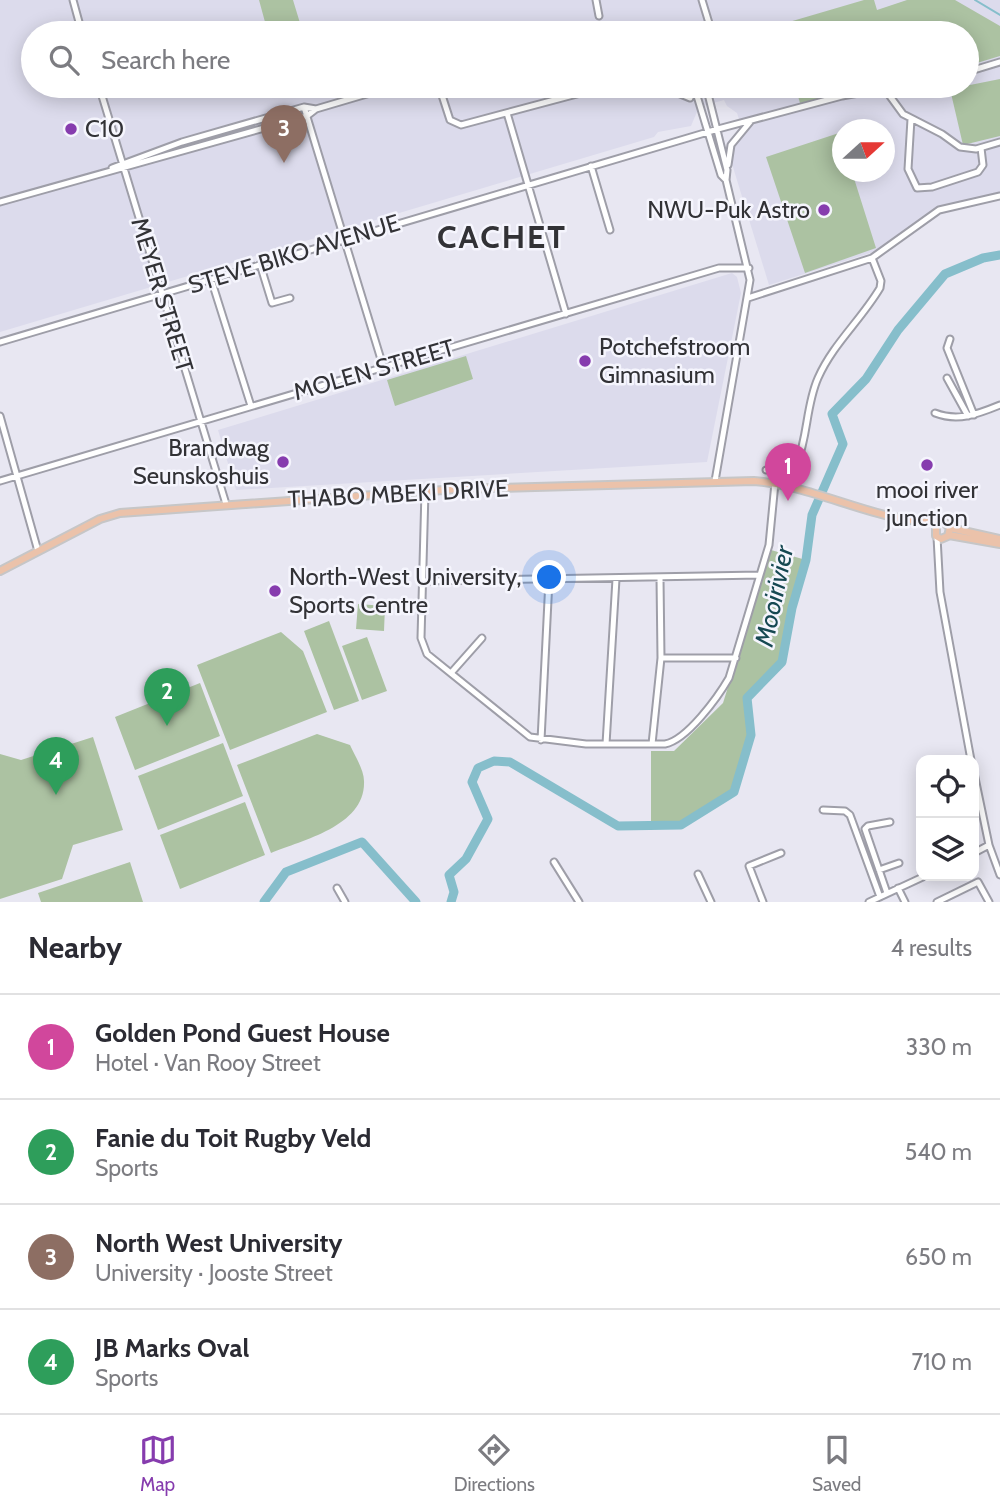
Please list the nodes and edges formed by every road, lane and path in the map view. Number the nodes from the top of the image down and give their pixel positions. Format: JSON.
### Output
{"nodes":[{"id":1,"x":73,"y":0,"type":"edge"},
{"id":2,"x":596,"y":0,"type":"edge"},
{"id":3,"x":702,"y":0,"type":"edge"},
{"id":4,"x":599,"y":16,"type":"dead end"},
{"id":5,"x":79,"y":21,"type":"edge"},
{"id":6,"x":708,"y":21,"type":"edge"},
{"id":7,"x":1000,"y":62,"type":"edge"},
{"id":8,"x":979,"y":68,"type":"edge"},
{"id":9,"x":103,"y":98,"type":"edge"},
{"id":10,"x":353,"y":98,"type":"edge"},
{"id":11,"x":443,"y":98,"type":"edge"},
{"id":12,"x":563,"y":98,"type":"edge"},
{"id":13,"x":698,"y":98,"type":"edge"},
{"id":14,"x":709,"y":98,"type":"edge"},
{"id":15,"x":835,"y":98,"type":"edge"},
{"id":16,"x":890,"y":98,"type":"edge"},
{"id":17,"x":304,"y":107,"type":"junction"},
{"id":18,"x":316,"y":109,"type":"junction"},
{"id":19,"x":507,"y":113,"type":"junction"},
{"id":20,"x":307,"y":117,"type":"junction"},
{"id":21,"x":911,"y":118,"type":"junction"},
{"id":22,"x":750,"y":122,"type":"junction"},
{"id":23,"x":718,"y":129,"type":"junction"},
{"id":24,"x":709,"y":132,"type":"junction"},
{"id":25,"x":1000,"y":142,"type":"edge"},
{"id":26,"x":981,"y":148,"type":"junction"},
{"id":27,"x":124,"y":164,"type":"junction"},
{"id":28,"x":591,"y":166,"type":"junction"},
{"id":29,"x":727,"y":170,"type":"junction"},
{"id":30,"x":726,"y":180,"type":"junction"},
{"id":31,"x":528,"y":184,"type":"junction"},
{"id":32,"x":1000,"y":196,"type":"edge"},
{"id":33,"x":0,"y":202,"type":"edge"},
{"id":34,"x":610,"y":230,"type":"dead end"},
{"id":35,"x":345,"y":239,"type":"junction"},
{"id":36,"x":872,"y":258,"type":"junction"},
{"id":37,"x":260,"y":264,"type":"junction"},
{"id":38,"x":749,"y":268,"type":"junction"},
{"id":39,"x":211,"y":279,"type":"junction"},
{"id":40,"x":160,"y":294,"type":"junction"},
{"id":41,"x":290,"y":298,"type":"dead end"},
{"id":42,"x":748,"y":298,"type":"junction"},
{"id":43,"x":566,"y":314,"type":"junction"},
{"id":44,"x":950,"y":339,"type":"dead end"},
{"id":45,"x":0,"y":341,"type":"edge"},
{"id":46,"x":383,"y":366,"type":"junction"},
{"id":47,"x":947,"y":377,"type":"dead end"},
{"id":48,"x":1000,"y":405,"type":"edge"},
{"id":49,"x":251,"y":406,"type":"junction"},
{"id":50,"x":934,"y":413,"type":"dead end"},
{"id":51,"x":0,"y":416,"type":"edge"},
{"id":52,"x":971,"y":416,"type":"junction"},
{"id":53,"x":201,"y":421,"type":"junction"},
{"id":54,"x":766,"y":470,"type":"dead end"},
{"id":55,"x":18,"y":476,"type":"junction"},
{"id":56,"x":0,"y":481,"type":"edge"},
{"id":57,"x":715,"y":481,"type":"junction"},
{"id":58,"x":775,"y":483,"type":"junction"},
{"id":59,"x":425,"y":491,"type":"junction"},
{"id":60,"x":226,"y":504,"type":"junction"},
{"id":61,"x":942,"y":532,"type":"junction"},
{"id":62,"x":1000,"y":542,"type":"edge"},
{"id":63,"x":38,"y":551,"type":"junction"},
{"id":64,"x":0,"y":571,"type":"edge"},
{"id":65,"x":760,"y":575,"type":"junction"},
{"id":66,"x":660,"y":578,"type":"junction"},
{"id":67,"x":616,"y":579,"type":"junction"},
{"id":68,"x":549,"y":580,"type":"junction"},
{"id":69,"x":424,"y":581,"type":"junction"},
{"id":70,"x":482,"y":638,"type":"dead end"},
{"id":71,"x":661,"y":658,"type":"junction"},
{"id":72,"x":736,"y":658,"type":"junction"},
{"id":73,"x":451,"y":673,"type":"junction"},
{"id":74,"x":541,"y":740,"type":"junction"},
{"id":75,"x":606,"y":744,"type":"junction"},
{"id":76,"x":652,"y":744,"type":"junction"},
{"id":77,"x":970,"y":755,"type":"edge"},
{"id":78,"x":979,"y":797,"type":"edge"},
{"id":79,"x":823,"y":810,"type":"dead end"},
{"id":80,"x":890,"y":822,"type":"dead end"},
{"id":81,"x":989,"y":845,"type":"junction"},
{"id":82,"x":979,"y":850,"type":"edge"},
{"id":83,"x":781,"y":853,"type":"dead end"},
{"id":84,"x":554,"y":862,"type":"dead end"},
{"id":85,"x":899,"y":863,"type":"dead end"},
{"id":86,"x":879,"y":870,"type":"junction"},
{"id":87,"x":698,"y":874,"type":"dead end"},
{"id":88,"x":1000,"y":875,"type":"edge"},
{"id":89,"x":916,"y":880,"type":"edge"},
{"id":90,"x":337,"y":888,"type":"dead end"},
{"id":91,"x":898,"y":888,"type":"junction"},
{"id":92,"x":887,"y":893,"type":"junction"},
{"id":93,"x":880,"y":897,"type":"junction"},
{"id":94,"x":345,"y":902,"type":"edge"},
{"id":95,"x":579,"y":902,"type":"edge"},
{"id":96,"x":711,"y":902,"type":"edge"},
{"id":97,"x":763,"y":902,"type":"edge"},
{"id":98,"x":869,"y":902,"type":"edge"},
{"id":99,"x":905,"y":902,"type":"edge"},
{"id":100,"x":937,"y":902,"type":"edge"},
{"id":101,"x":989,"y":902,"type":"edge"}],
"edges":[{"from":1,"to":5,"type":"street"},
{"from":2,"to":4,"type":"street"},
{"from":3,"to":6,"type":"street"},
{"from":7,"to":8,"type":"street"},
{"from":9,"to":27,"type":"street","name":"MEYER STREET"},
{"from":10,"to":18,"type":"street"},
{"from":11,"to":19,"type":"street"},
{"from":12,"to":19,"type":"street"},
{"from":13,"to":24,"type":"street"},
{"from":14,"to":23,"type":"street"},
{"from":15,"to":22,"type":"street","name":"STEVE BIKO AVENUE"},
{"from":16,"to":21,"type":"street"},
{"from":17,"to":18,"type":"street"},
{"from":17,"to":20,"type":"street"},
{"from":17,"to":27,"type":"street"},
{"from":18,"to":20,"type":"street"},
{"from":19,"to":31,"type":"street"},
{"from":20,"to":27,"type":"street"},
{"from":20,"to":35,"type":"street"},
{"from":21,"to":26,"type":"street"},
{"from":21,"to":26,"type":"street"},
{"from":22,"to":23,"type":"street","name":"STEVE BIKO AVENUE"},
{"from":22,"to":29,"type":"street"},
{"from":23,"to":24,"type":"street","name":"STEVE BIKO AVENUE"},
{"from":23,"to":29,"type":"street"},
{"from":24,"to":28,"type":"street","name":"STEVE BIKO AVENUE"},
{"from":24,"to":30,"type":"street"},
{"from":25,"to":26,"type":"street"},
{"from":27,"to":33,"type":"street"},
{"from":27,"to":40,"type":"street","name":"MEYER STREET"},
{"from":28,"to":31,"type":"street","name":"STEVE BIKO AVENUE"},
{"from":28,"to":34,"type":"street"},
{"from":29,"to":30,"type":"street"},
{"from":30,"to":38,"type":"street"},
{"from":31,"to":35,"type":"street","name":"STEVE BIKO AVENUE"},
{"from":31,"to":43,"type":"street"},
{"from":32,"to":36,"type":"street"},
{"from":35,"to":37,"type":"street","name":"STEVE BIKO AVENUE"},
{"from":35,"to":46,"type":"street"},
{"from":36,"to":42,"type":"street"},
{"from":36,"to":54,"type":"street"},
{"from":37,"to":39,"type":"street","name":"STEVE BIKO AVENUE"},
{"from":37,"to":41,"type":"street"},
{"from":38,"to":42,"type":"street"},
{"from":38,"to":43,"type":"street","name":"MOLEN STREET"},
{"from":39,"to":40,"type":"street","name":"STEVE BIKO AVENUE"},
{"from":39,"to":49,"type":"street"},
{"from":40,"to":45,"type":"street","name":"STEVE BIKO AVENUE"},
{"from":40,"to":53,"type":"street","name":"MEYER STREET"},
{"from":42,"to":57,"type":"street"},
{"from":43,"to":46,"type":"street","name":"MOLEN STREET"},
{"from":44,"to":52,"type":"street"},
{"from":46,"to":49,"type":"street","name":"MOLEN STREET"},
{"from":47,"to":52,"type":"street"},
{"from":48,"to":52,"type":"street"},
{"from":49,"to":53,"type":"street","name":"MOLEN STREET"},
{"from":50,"to":52,"type":"street"},
{"from":51,"to":55,"type":"street"},
{"from":53,"to":55,"type":"street","name":"MOLEN STREET"},
{"from":53,"to":60,"type":"street","name":"MEYER STREET"},
{"from":55,"to":56,"type":"street","name":"MOLEN STREET"},
{"from":55,"to":63,"type":"street"},
{"from":57,"to":58,"type":"main road","name":"THABO MBEKI DRIVE"},
{"from":57,"to":59,"type":"main road","name":"THABO MBEKI DRIVE"},
{"from":58,"to":61,"type":"main road","name":"THABO MBEKI DRIVE"},
{"from":58,"to":65,"type":"street"},
{"from":59,"to":60,"type":"main road","name":"THABO MBEKI DRIVE"},
{"from":59,"to":69,"type":"street"},
{"from":60,"to":63,"type":"main road","name":"THABO MBEKI DRIVE"},
{"from":61,"to":62,"type":"main road","name":"THABO MBEKI DRIVE"},
{"from":61,"to":77,"type":"street"},
{"from":63,"to":64,"type":"main road","name":"THABO MBEKI DRIVE"},
{"from":65,"to":66,"type":"street"},
{"from":65,"to":72,"type":"street"},
{"from":66,"to":67,"type":"street"},
{"from":66,"to":71,"type":"street"},
{"from":67,"to":68,"type":"street"},
{"from":67,"to":75,"type":"street"},
{"from":68,"to":69,"type":"street"},
{"from":68,"to":74,"type":"street"},
{"from":69,"to":73,"type":"street"},
{"from":70,"to":73,"type":"street"},
{"from":71,"to":72,"type":"street"},
{"from":71,"to":76,"type":"street"},
{"from":72,"to":76,"type":"street"},
{"from":73,"to":74,"type":"street"},
{"from":74,"to":75,"type":"street"},
{"from":75,"to":76,"type":"street"},
{"from":78,"to":81,"type":"street"},
{"from":79,"to":93,"type":"street"},
{"from":80,"to":86,"type":"street"},
{"from":81,"to":82,"type":"street"},
{"from":81,"to":88,"type":"street"},
{"from":83,"to":97,"type":"street"},
{"from":84,"to":95,"type":"street"},
{"from":85,"to":86,"type":"street"},
{"from":86,"to":92,"type":"street"},
{"from":87,"to":96,"type":"street"},
{"from":89,"to":91,"type":"street"},
{"from":90,"to":94,"type":"street"},
{"from":91,"to":92,"type":"street"},
{"from":91,"to":99,"type":"street"},
{"from":92,"to":93,"type":"street"},
{"from":93,"to":98,"type":"street"},
{"from":100,"to":101,"type":"street"}]}
